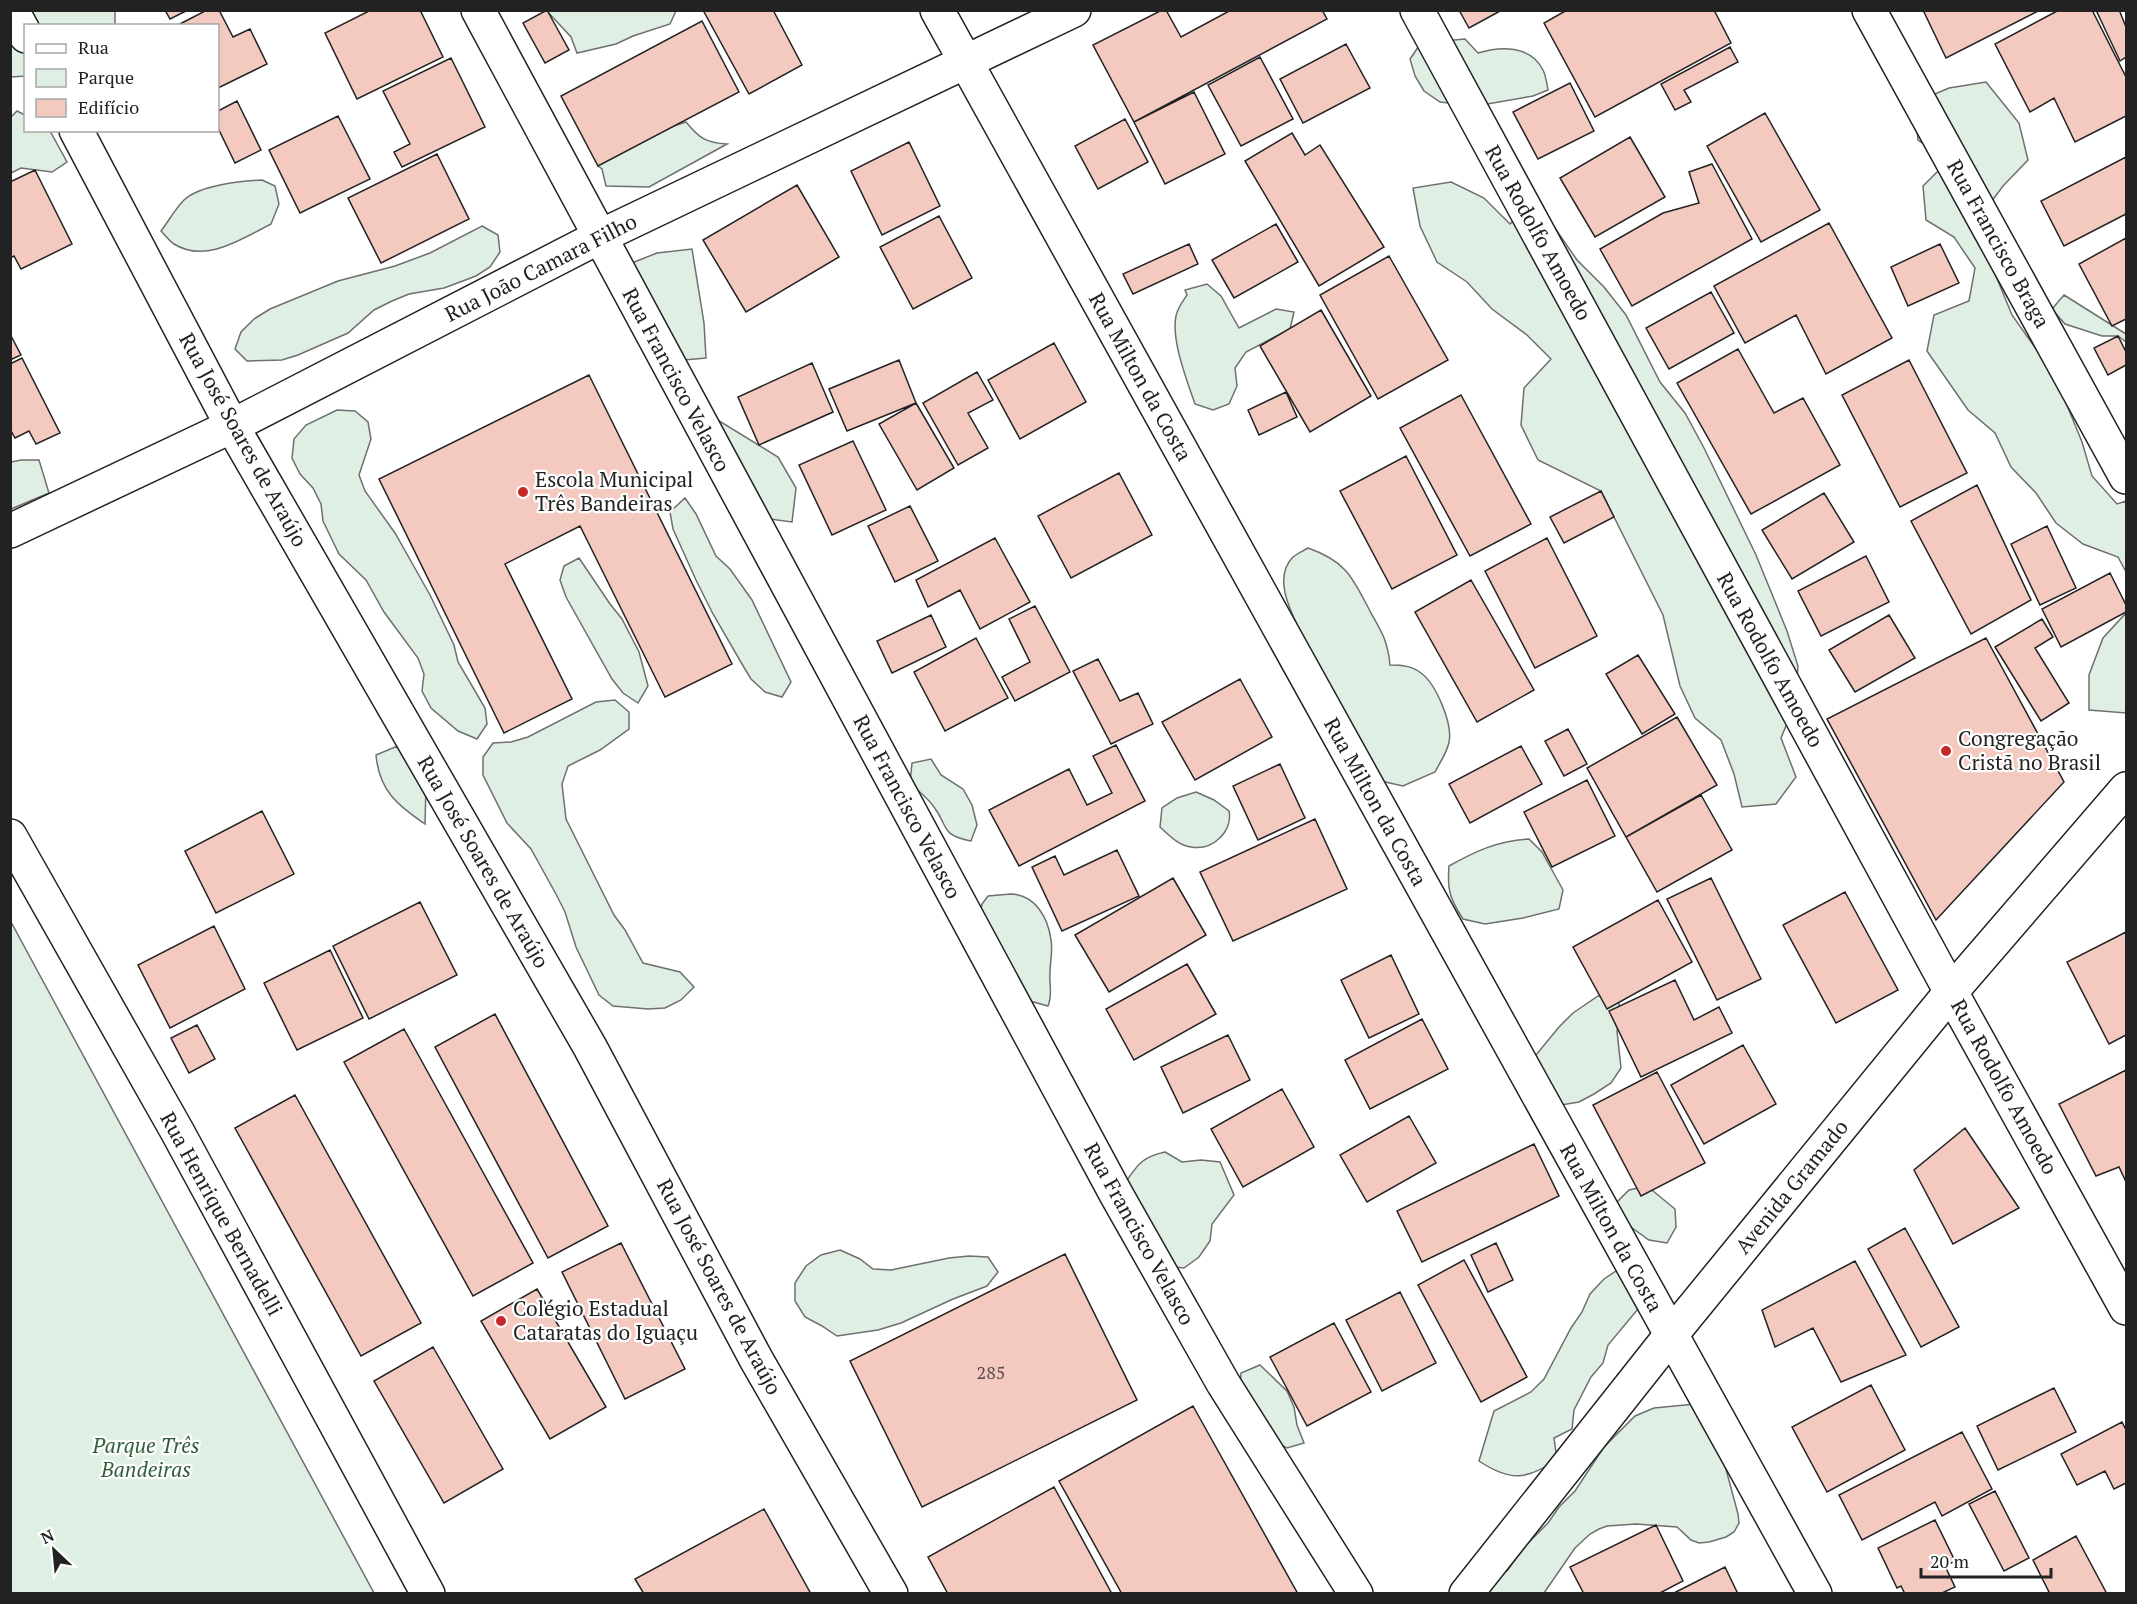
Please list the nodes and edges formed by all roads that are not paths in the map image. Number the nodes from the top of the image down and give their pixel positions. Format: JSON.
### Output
{"nodes":[{"id":1,"x":12,"y":10,"type":"edge"},
{"id":2,"x":478,"y":10,"type":"edge"},
{"id":3,"x":937,"y":10,"type":"edge"},
{"id":4,"x":1074,"y":10,"type":"edge"},
{"id":5,"x":1417,"y":10,"type":"edge"},
{"id":6,"x":1869,"y":10,"type":"edge"},
{"id":7,"x":24,"y":32,"type":"edge"},
{"id":8,"x":965,"y":62,"type":"junction"},
{"id":9,"x":77,"y":132,"type":"edge"},
{"id":10,"x":599,"y":237,"type":"junction"},
{"id":11,"x":232,"y":426,"type":"junction"},
{"id":12,"x":2127,"y":477,"type":"edge"},
{"id":13,"x":10,"y":531,"type":"edge"},
{"id":14,"x":2127,"y":789,"type":"edge"},
{"id":15,"x":10,"y":836,"type":"edge"},
{"id":16,"x":1951,"y":992,"type":"junction"},
{"id":17,"x":2127,"y":1308,"type":"edge"},
{"id":18,"x":1671,"y":1335,"type":"junction"},
{"id":19,"x":428,"y":1593,"type":"edge"},
{"id":20,"x":891,"y":1593,"type":"edge"},
{"id":21,"x":1356,"y":1593,"type":"edge"},
{"id":22,"x":1466,"y":1593,"type":"edge"},
{"id":23,"x":1815,"y":1593,"type":"edge"}],
"edges":[{"from":1,"to":7,"type":"street"},
{"from":2,"to":10,"type":"street","name":"Rua Francisco Velasco"},
{"from":3,"to":8,"type":"street","name":"Rua Milton da Costa"},
{"from":4,"to":8,"type":"street","name":"Rua João Camara Filho"},
{"from":5,"to":16,"type":"street","name":"Rua Rodolfo Amoedo"},
{"from":6,"to":12,"type":"street","name":"Rua Francisco Braga"},
{"from":8,"to":10,"type":"street","name":"Rua João Camara Filho"},
{"from":8,"to":18,"type":"street","name":"Rua Milton da Costa"},
{"from":9,"to":11,"type":"street","name":"Rua José Soares de Araújo"},
{"from":10,"to":11,"type":"street","name":"Rua João Camara Filho"},
{"from":10,"to":21,"type":"street","name":"Rua Francisco Velasco"},
{"from":11,"to":13,"type":"street","name":"Rua João Camara Filho"},
{"from":11,"to":20,"type":"street","name":"Rua José Soares de Araújo"},
{"from":14,"to":16,"type":"street","name":"Avenida Gramado"},
{"from":15,"to":19,"type":"street","name":"Rua Henrique Bernadelli"},
{"from":16,"to":17,"type":"street","name":"Rua Rodolfo Amoedo"},
{"from":16,"to":18,"type":"street","name":"Avenida Gramado"},
{"from":18,"to":22,"type":"street","name":"Avenida Gramado"},
{"from":18,"to":23,"type":"street","name":"Rua Milton da Costa"}]}
